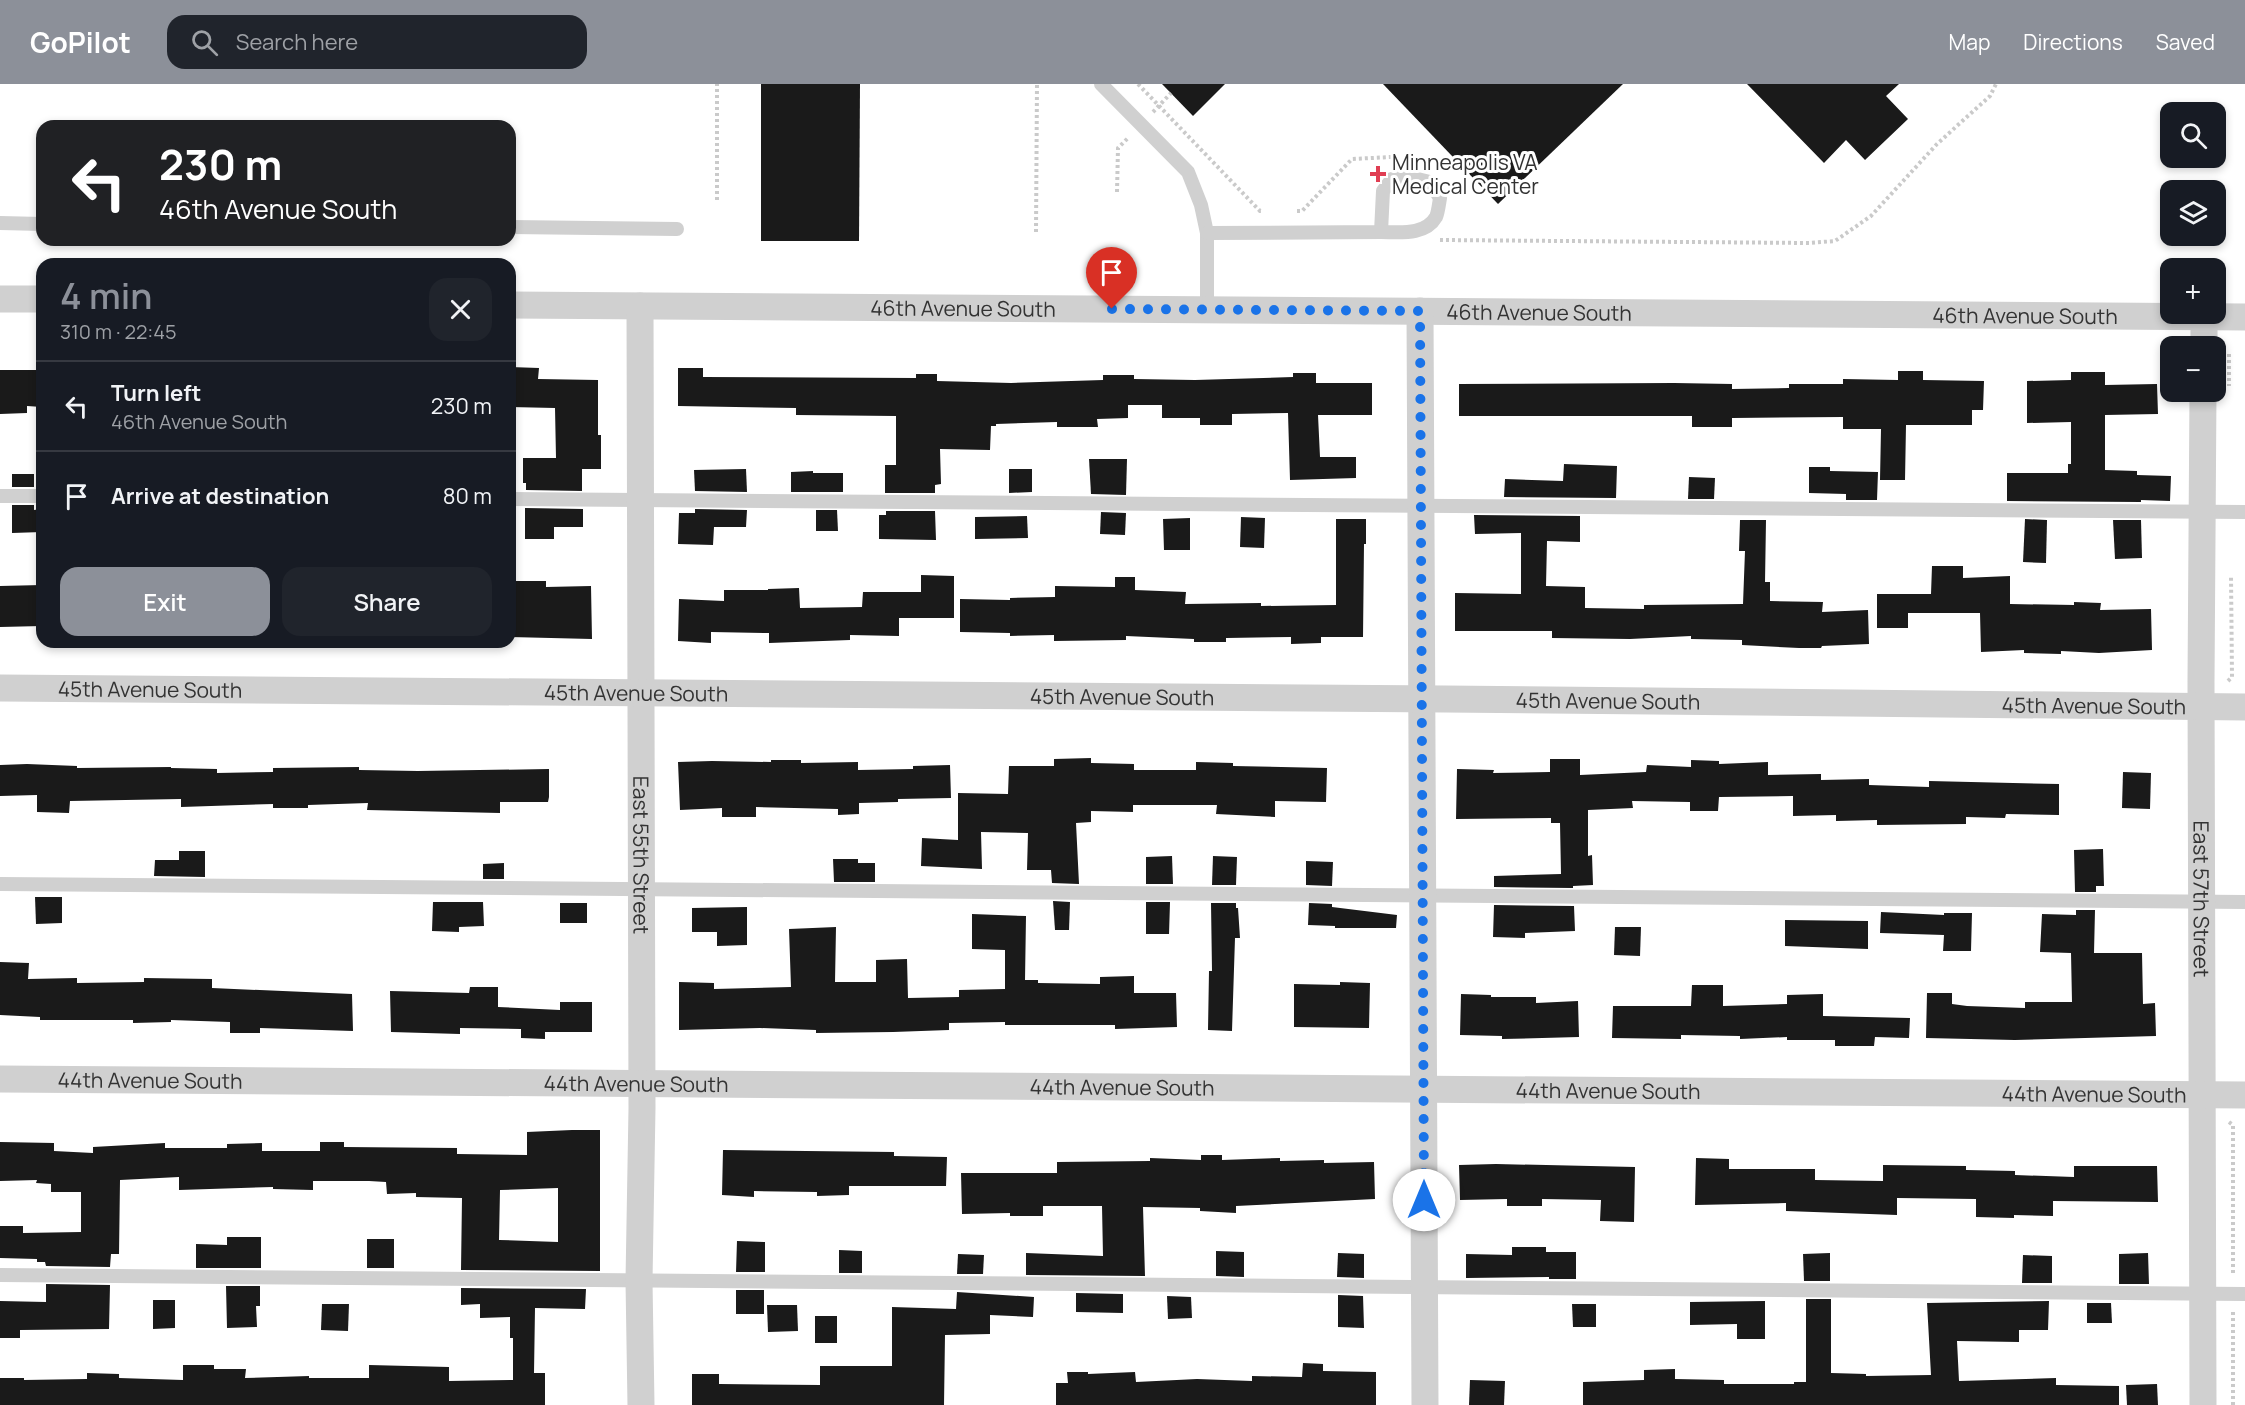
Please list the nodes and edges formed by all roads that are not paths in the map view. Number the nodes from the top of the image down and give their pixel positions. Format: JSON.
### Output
{"nodes":[{"id":1,"x":1101,"y":84,"type":"edge"},
{"id":2,"x":0,"y":223,"type":"edge"},
{"id":3,"x":36,"y":224,"type":"edge"},
{"id":4,"x":516,"y":227,"type":"edge"},
{"id":5,"x":677,"y":228,"type":"dead end"},
{"id":6,"x":1382,"y":232,"type":"junction"},
{"id":7,"x":1207,"y":233,"type":"junction"},
{"id":8,"x":0,"y":299,"type":"edge"},
{"id":9,"x":36,"y":299,"type":"edge"},
{"id":10,"x":516,"y":304,"type":"edge"},
{"id":11,"x":640,"y":306,"type":"junction"},
{"id":12,"x":1207,"y":310,"type":"junction"},
{"id":13,"x":1420,"y":311,"type":"junction"},
{"id":14,"x":2160,"y":316,"type":"edge"},
{"id":15,"x":2226,"y":317,"type":"edge"},
{"id":16,"x":2245,"y":317,"type":"edge"},
{"id":17,"x":2203,"y":402,"type":"edge"},
{"id":18,"x":0,"y":496,"type":"edge"},
{"id":19,"x":36,"y":496,"type":"edge"},
{"id":20,"x":516,"y":499,"type":"edge"},
{"id":21,"x":641,"y":500,"type":"junction"},
{"id":22,"x":1422,"y":506,"type":"junction"},
{"id":23,"x":2245,"y":512,"type":"edge"},
{"id":24,"x":2201,"y":513,"type":"junction"},
{"id":25,"x":0,"y":688,"type":"edge"},
{"id":26,"x":641,"y":693,"type":"junction"},
{"id":27,"x":1423,"y":699,"type":"junction"},
{"id":28,"x":2202,"y":706,"type":"junction"},
{"id":29,"x":2245,"y":707,"type":"edge"},
{"id":30,"x":0,"y":884,"type":"edge"},
{"id":31,"x":641,"y":887,"type":"junction"},
{"id":32,"x":1422,"y":896,"type":"junction"},
{"id":33,"x":2202,"y":901,"type":"junction"},
{"id":34,"x":2245,"y":902,"type":"edge"},
{"id":35,"x":0,"y":1079,"type":"edge"},
{"id":36,"x":642,"y":1084,"type":"junction"},
{"id":37,"x":1424,"y":1090,"type":"junction"},
{"id":38,"x":2203,"y":1095,"type":"junction"},
{"id":39,"x":2245,"y":1095,"type":"edge"},
{"id":40,"x":0,"y":1275,"type":"edge"},
{"id":41,"x":639,"y":1281,"type":"junction"},
{"id":42,"x":1425,"y":1287,"type":"junction"},
{"id":43,"x":2203,"y":1293,"type":"junction"},
{"id":44,"x":2239,"y":1294,"type":"edge"},
{"id":45,"x":641,"y":1405,"type":"edge"},
{"id":46,"x":1425,"y":1405,"type":"edge"},
{"id":47,"x":2203,"y":1405,"type":"edge"}],
"edges":[{"from":1,"to":7,"type":"lane"},
{"from":2,"to":3,"type":"lane"},
{"from":4,"to":5,"type":"lane"},
{"from":6,"to":6,"type":"lane"},
{"from":6,"to":7,"type":"lane"},
{"from":7,"to":12,"type":"lane"},
{"from":8,"to":9,"type":"street"},
{"from":10,"to":11,"type":"street","name":"46th Avenue South"},
{"from":11,"to":12,"type":"street","name":"46th Avenue South"},
{"from":11,"to":21,"type":"street","name":"East 55th Street"},
{"from":12,"to":13,"type":"street","name":"46th Avenue South"},
{"from":13,"to":14,"type":"street","name":"46th Avenue South"},
{"from":13,"to":22,"type":"street"},
{"from":15,"to":16,"type":"street","name":"46th Avenue South"},
{"from":17,"to":24,"type":"street","name":"East 57th Street"},
{"from":18,"to":19,"type":"lane"},
{"from":20,"to":21,"type":"lane"},
{"from":21,"to":22,"type":"lane"},
{"from":21,"to":26,"type":"street","name":"East 55th Street"},
{"from":22,"to":24,"type":"lane"},
{"from":22,"to":27,"type":"street"},
{"from":23,"to":24,"type":"lane"},
{"from":24,"to":28,"type":"street","name":"East 57th Street"},
{"from":25,"to":26,"type":"street","name":"45th Avenue South"},
{"from":26,"to":27,"type":"street","name":"45th Avenue South"},
{"from":26,"to":31,"type":"street","name":"East 55th Street"},
{"from":27,"to":28,"type":"street","name":"45th Avenue South"},
{"from":27,"to":32,"type":"street"},
{"from":28,"to":29,"type":"street","name":"45th Avenue South"},
{"from":28,"to":33,"type":"street","name":"East 57th Street"},
{"from":30,"to":31,"type":"lane"},
{"from":31,"to":32,"type":"lane"},
{"from":31,"to":36,"type":"street","name":"East 55th Street"},
{"from":32,"to":33,"type":"lane"},
{"from":32,"to":37,"type":"street"},
{"from":33,"to":34,"type":"lane"},
{"from":33,"to":38,"type":"street","name":"East 57th Street"},
{"from":35,"to":36,"type":"street","name":"44th Avenue South"},
{"from":36,"to":37,"type":"street","name":"44th Avenue South"},
{"from":36,"to":41,"type":"street","name":"East 55th Street"},
{"from":37,"to":38,"type":"street","name":"44th Avenue South"},
{"from":37,"to":42,"type":"street"},
{"from":38,"to":39,"type":"street","name":"44th Avenue South"},
{"from":38,"to":43,"type":"street","name":"East 57th Street"},
{"from":40,"to":41,"type":"lane"},
{"from":41,"to":42,"type":"lane"},
{"from":41,"to":45,"type":"street","name":"East 55th Street"},
{"from":42,"to":43,"type":"lane"},
{"from":42,"to":46,"type":"street"},
{"from":43,"to":44,"type":"lane"},
{"from":43,"to":47,"type":"street","name":"East 57th Street"}]}
